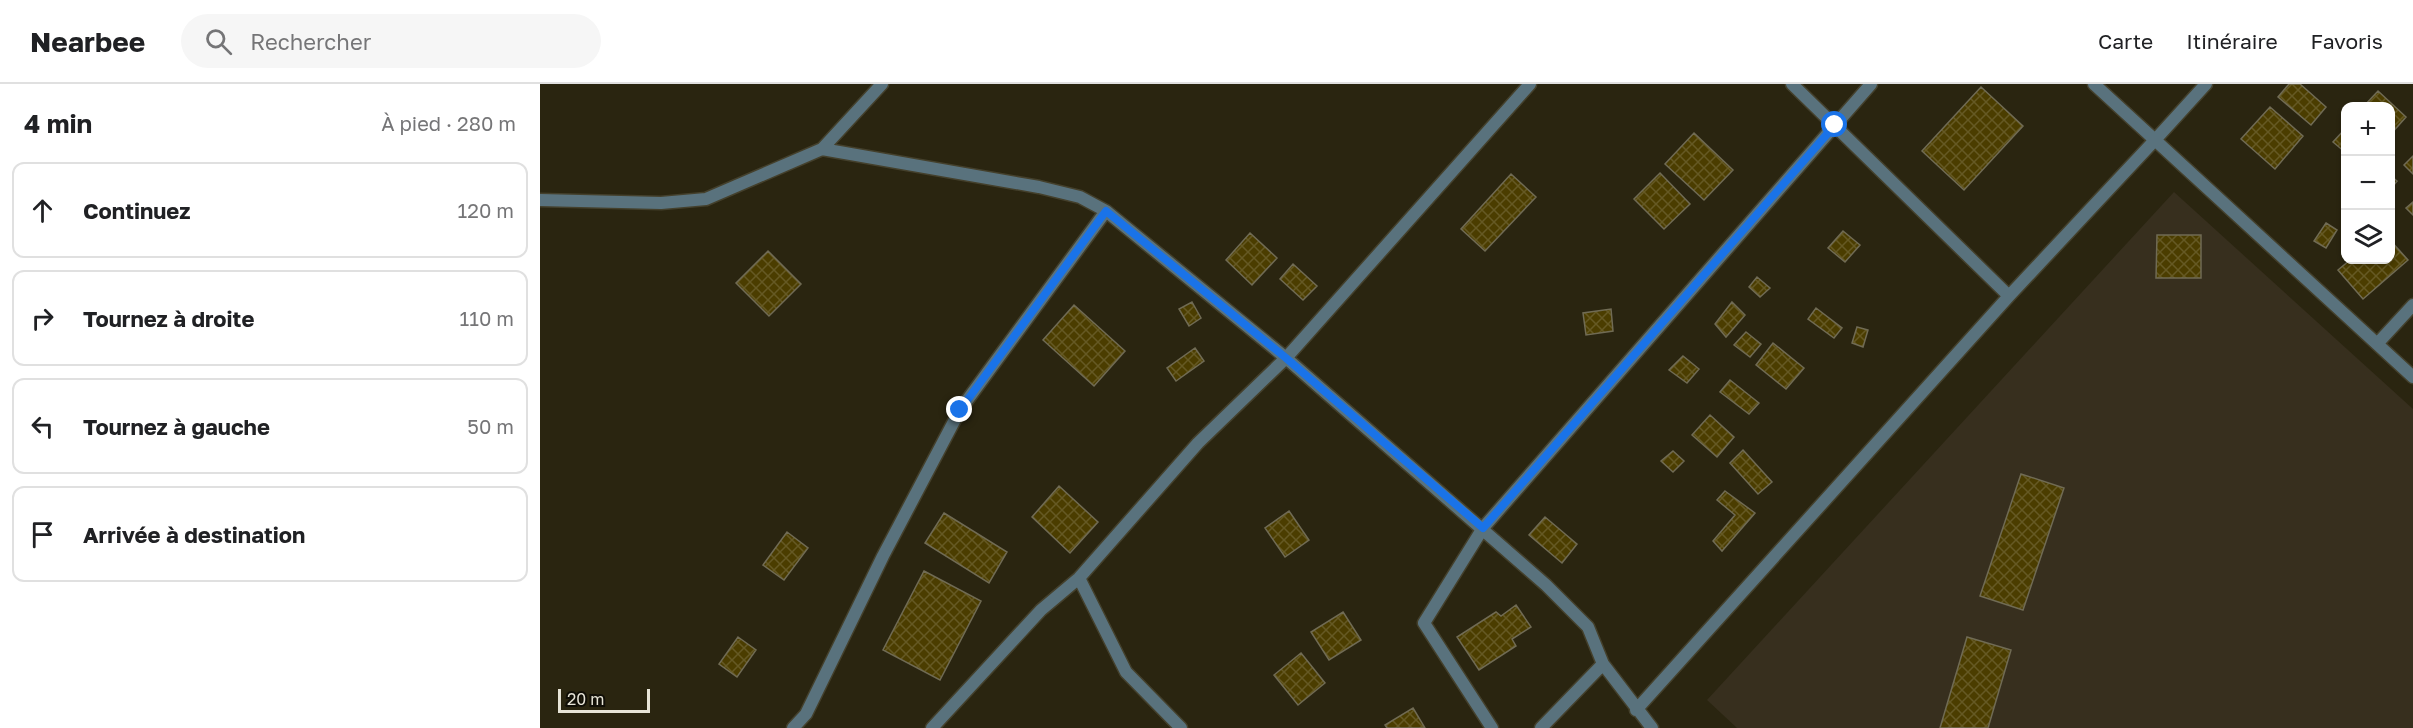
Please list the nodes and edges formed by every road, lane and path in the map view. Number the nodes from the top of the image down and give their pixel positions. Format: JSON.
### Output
{"nodes":[{"id":1,"x":882,"y":84,"type":"edge"},
{"id":2,"x":1530,"y":84,"type":"edge"},
{"id":3,"x":1792,"y":84,"type":"edge"},
{"id":4,"x":1871,"y":84,"type":"edge"},
{"id":5,"x":2094,"y":84,"type":"edge"},
{"id":6,"x":2206,"y":84,"type":"edge"},
{"id":7,"x":1835,"y":125,"type":"junction"},
{"id":8,"x":2155,"y":140,"type":"junction"},
{"id":9,"x":822,"y":149,"type":"junction"},
{"id":10,"x":540,"y":200,"type":"edge"},
{"id":11,"x":1106,"y":211,"type":"junction"},
{"id":12,"x":2009,"y":296,"type":"junction"},
{"id":13,"x":2413,"y":305,"type":"edge"},
{"id":14,"x":2378,"y":344,"type":"junction"},
{"id":15,"x":1286,"y":358,"type":"junction"},
{"id":16,"x":2413,"y":377,"type":"edge"},
{"id":17,"x":1483,"y":528,"type":"junction"},
{"id":18,"x":1079,"y":578,"type":"junction"},
{"id":19,"x":1603,"y":664,"type":"junction"},
{"id":20,"x":1636,"y":710,"type":"junction"},
{"id":21,"x":793,"y":728,"type":"edge"},
{"id":22,"x":932,"y":728,"type":"edge"},
{"id":23,"x":1181,"y":728,"type":"edge"},
{"id":24,"x":1492,"y":728,"type":"edge"},
{"id":25,"x":1541,"y":728,"type":"edge"},
{"id":26,"x":1652,"y":728,"type":"edge"}],
"edges":[{"from":1,"to":9,"type":"street"},
{"from":2,"to":15,"type":"street"},
{"from":3,"to":7,"type":"street"},
{"from":4,"to":7,"type":"street"},
{"from":5,"to":8,"type":"street"},
{"from":6,"to":8,"type":"street"},
{"from":7,"to":12,"type":"street"},
{"from":7,"to":17,"type":"street"},
{"from":8,"to":12,"type":"street"},
{"from":8,"to":14,"type":"street"},
{"from":9,"to":10,"type":"street"},
{"from":9,"to":11,"type":"street"},
{"from":11,"to":15,"type":"street"},
{"from":11,"to":21,"type":"street"},
{"from":12,"to":20,"type":"street"},
{"from":13,"to":14,"type":"street"},
{"from":14,"to":16,"type":"street"},
{"from":15,"to":17,"type":"street"},
{"from":15,"to":18,"type":"street"},
{"from":17,"to":19,"type":"street"},
{"from":17,"to":24,"type":"street"},
{"from":18,"to":22,"type":"street"},
{"from":18,"to":23,"type":"street"},
{"from":19,"to":20,"type":"street"},
{"from":19,"to":25,"type":"street"},
{"from":20,"to":26,"type":"street"}]}
